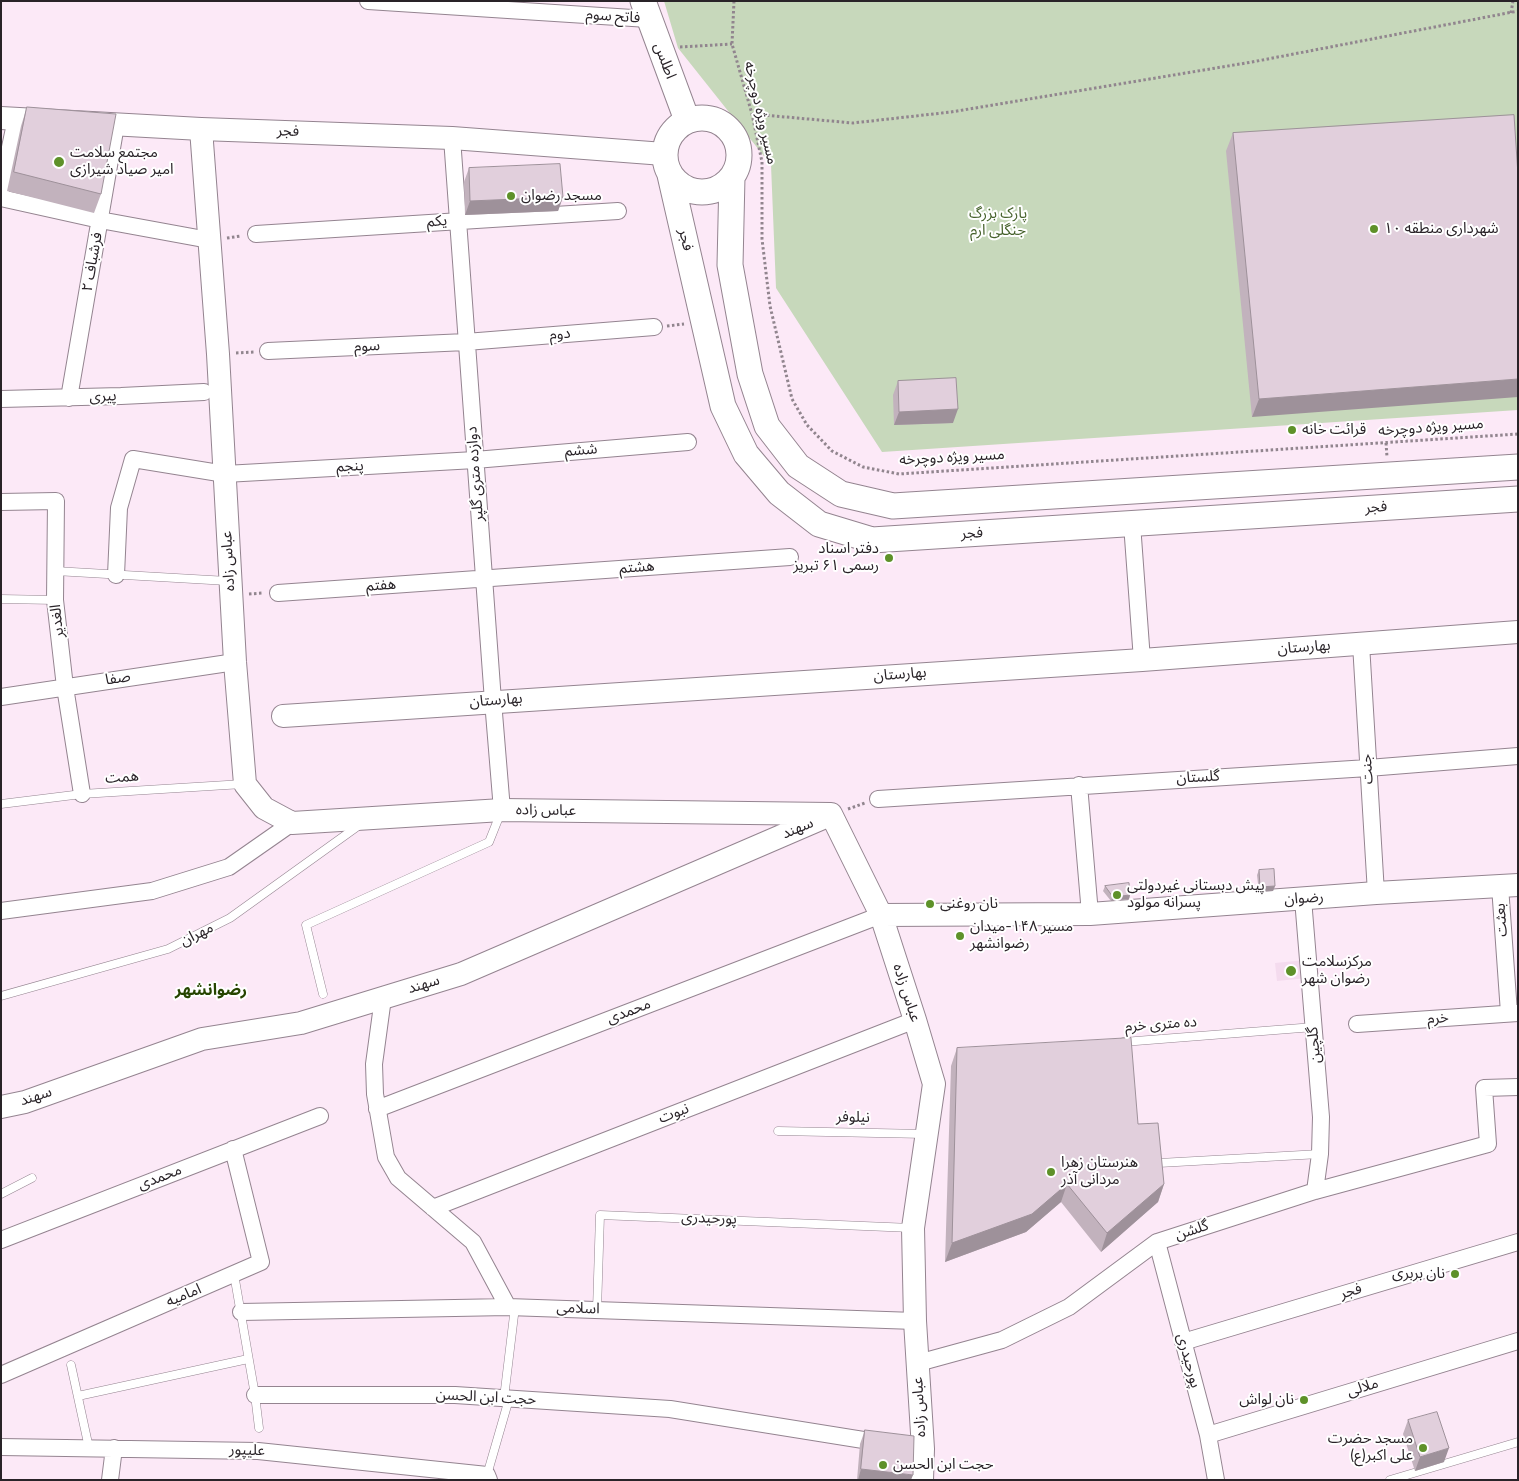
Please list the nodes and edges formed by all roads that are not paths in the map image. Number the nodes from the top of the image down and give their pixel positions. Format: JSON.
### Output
{"nodes":[{"id":1,"x":368,"y":1,"type":"edge"},
{"id":2,"x":646,"y":10,"type":"edge"},
{"id":3,"x":9,"y":118,"type":"edge"},
{"id":4,"x":687,"y":120,"type":"junction"},
{"id":5,"x":116,"y":125,"type":"junction"},
{"id":6,"x":201,"y":129,"type":"junction"},
{"id":7,"x":452,"y":138,"type":"junction"},
{"id":8,"x":667,"y":164,"type":"junction"},
{"id":9,"x":732,"y":177,"type":"junction"},
{"id":10,"x":1,"y":190,"type":"edge"},
{"id":11,"x":1,"y":198,"type":"edge"},
{"id":12,"x":618,"y":211,"type":"dead end"},
{"id":13,"x":100,"y":220,"type":"junction"},
{"id":14,"x":457,"y":221,"type":"junction"},
{"id":15,"x":256,"y":234,"type":"road end"},
{"id":16,"x":209,"y":240,"type":"junction"},
{"id":17,"x":654,"y":327,"type":"road end"},
{"id":18,"x":466,"y":342,"type":"junction"},
{"id":19,"x":268,"y":351,"type":"road end"},
{"id":20,"x":204,"y":392,"type":"dead end"},
{"id":21,"x":69,"y":398,"type":"junction"},
{"id":22,"x":1,"y":400,"type":"edge"},
{"id":23,"x":688,"y":442,"type":"dead end"},
{"id":24,"x":475,"y":460,"type":"junction"},
{"id":25,"x":1518,"y":467,"type":"edge"},
{"id":26,"x":225,"y":474,"type":"junction"},
{"id":27,"x":1129,"y":491,"type":"junction"},
{"id":28,"x":1518,"y":499,"type":"edge"},
{"id":29,"x":1,"y":502,"type":"edge"},
{"id":30,"x":1132,"y":524,"type":"junction"},
{"id":31,"x":790,"y":557,"type":"dead end"},
{"id":32,"x":55,"y":571,"type":"junction"},
{"id":33,"x":116,"y":575,"type":"junction"},
{"id":34,"x":484,"y":579,"type":"junction"},
{"id":35,"x":231,"y":588,"type":"junction"},
{"id":36,"x":278,"y":592,"type":"road end"},
{"id":37,"x":1,"y":599,"type":"edge"},
{"id":38,"x":55,"y":600,"type":"junction"},
{"id":39,"x":1518,"y":632,"type":"edge"},
{"id":40,"x":1361,"y":644,"type":"junction"},
{"id":41,"x":1142,"y":660,"type":"junction"},
{"id":42,"x":235,"y":662,"type":"junction"},
{"id":43,"x":65,"y":687,"type":"junction"},
{"id":44,"x":1,"y":697,"type":"edge"},
{"id":45,"x":492,"y":701,"type":"junction"},
{"id":46,"x":283,"y":716,"type":"dead end"},
{"id":47,"x":1518,"y":756,"type":"edge"},
{"id":48,"x":1368,"y":768,"type":"junction"},
{"id":49,"x":245,"y":784,"type":"junction"},
{"id":50,"x":1078,"y":785,"type":"junction"},
{"id":51,"x":82,"y":794,"type":"junction"},
{"id":52,"x":878,"y":799,"type":"road end"},
{"id":53,"x":1,"y":804,"type":"edge"},
{"id":54,"x":502,"y":810,"type":"junction"},
{"id":55,"x":831,"y":814,"type":"junction"},
{"id":56,"x":367,"y":819,"type":"junction"},
{"id":57,"x":292,"y":823,"type":"junction"},
{"id":58,"x":1509,"y":886,"type":"edge"},
{"id":59,"x":1376,"y":894,"type":"junction"},
{"id":60,"x":1303,"y":899,"type":"junction"},
{"id":61,"x":1,"y":910,"type":"edge"},
{"id":62,"x":1090,"y":914,"type":"junction"},
{"id":63,"x":881,"y":915,"type":"junction"},
{"id":64,"x":323,"y":994,"type":"dead end"},
{"id":65,"x":1,"y":996,"type":"edge"},
{"id":66,"x":383,"y":998,"type":"junction"},
{"id":67,"x":1513,"y":1013,"type":"edge"},
{"id":68,"x":915,"y":1020,"type":"junction"},
{"id":69,"x":1357,"y":1024,"type":"dead end"},
{"id":70,"x":1314,"y":1028,"type":"junction"},
{"id":71,"x":1118,"y":1042,"type":"edge"},
{"id":72,"x":1518,"y":1087,"type":"edge"},
{"id":73,"x":1,"y":1107,"type":"edge"},
{"id":74,"x":377,"y":1109,"type":"junction"},
{"id":75,"x":320,"y":1116,"type":"dead end"},
{"id":76,"x":778,"y":1130,"type":"dead end"},
{"id":77,"x":927,"y":1134,"type":"junction"},
{"id":78,"x":233,"y":1150,"type":"junction"},
{"id":79,"x":1320,"y":1154,"type":"junction"},
{"id":80,"x":1159,"y":1163,"type":"edge"},
{"id":81,"x":32,"y":1178,"type":"dead end"},
{"id":82,"x":1314,"y":1190,"type":"junction"},
{"id":83,"x":1,"y":1194,"type":"edge"},
{"id":84,"x":433,"y":1208,"type":"junction"},
{"id":85,"x":913,"y":1228,"type":"junction"},
{"id":86,"x":1,"y":1240,"type":"edge"},
{"id":87,"x":1157,"y":1242,"type":"junction"},
{"id":88,"x":1518,"y":1242,"type":"edge"},
{"id":89,"x":234,"y":1274,"type":"junction"},
{"id":90,"x":512,"y":1307,"type":"junction"},
{"id":91,"x":597,"y":1310,"type":"junction"},
{"id":92,"x":241,"y":1312,"type":"junction"},
{"id":93,"x":915,"y":1321,"type":"junction"},
{"id":94,"x":1518,"y":1341,"type":"edge"},
{"id":95,"x":1183,"y":1342,"type":"junction"},
{"id":96,"x":248,"y":1359,"type":"junction"},
{"id":97,"x":918,"y":1363,"type":"junction"},
{"id":98,"x":71,"y":1365,"type":"dead end"},
{"id":99,"x":1,"y":1375,"type":"edge"},
{"id":100,"x":255,"y":1395,"type":"junction"},
{"id":101,"x":78,"y":1396,"type":"junction"},
{"id":102,"x":506,"y":1398,"type":"junction"},
{"id":103,"x":259,"y":1428,"type":"dead end"},
{"id":104,"x":1208,"y":1435,"type":"junction"},
{"id":105,"x":1518,"y":1442,"type":"edge"},
{"id":106,"x":1,"y":1446,"type":"edge"},
{"id":107,"x":906,"y":1446,"type":"junction"},
{"id":108,"x":89,"y":1448,"type":"junction"},
{"id":109,"x":114,"y":1448,"type":"junction"},
{"id":110,"x":488,"y":1478,"type":"edge"},
{"id":111,"x":110,"y":1480,"type":"edge"},
{"id":112,"x":922,"y":1480,"type":"edge"},
{"id":113,"x":1216,"y":1480,"type":"edge"},
{"id":114,"x":1390,"y":1480,"type":"edge"}],
"edges":[{"from":1,"to":2,"type":"street","name":"فاتح سوم"},
{"from":2,"to":4,"type":"main road","name":"اطلس"},
{"from":3,"to":5,"type":"main road","name":"فجر"},
{"from":3,"to":10,"type":"street"},
{"from":4,"to":8,"type":"main road"},
{"from":4,"to":9,"type":"main road"},
{"from":5,"to":6,"type":"main road","name":"فجر"},
{"from":5,"to":13,"type":"street","name":"فرشباف ۲"},
{"from":6,"to":7,"type":"main road","name":"فجر"},
{"from":6,"to":16,"type":"main road","name":"عباس زاده"},
{"from":7,"to":8,"type":"main road","name":"فجر"},
{"from":7,"to":14,"type":"street","name":"دوازده متری گلپر"},
{"from":8,"to":9,"type":"main road"},
{"from":8,"to":30,"type":"main road","name":"فجر"},
{"from":9,"to":27,"type":"main road","name":"فجر"},
{"from":11,"to":13,"type":"street"},
{"from":12,"to":14,"type":"street","name":"یکم"},
{"from":13,"to":16,"type":"street"},
{"from":13,"to":21,"type":"street","name":"فرشباف ۲"},
{"from":14,"to":15,"type":"street","name":"یکم"},
{"from":14,"to":18,"type":"street","name":"دوازده متری گلپر"},
{"from":16,"to":26,"type":"main road","name":"عباس زاده"},
{"from":17,"to":18,"type":"street","name":"دوم"},
{"from":18,"to":19,"type":"street","name":"سوم"},
{"from":18,"to":24,"type":"street","name":"دوازده متری گلپر"},
{"from":20,"to":21,"type":"street","name":"پیری"},
{"from":21,"to":22,"type":"street","name":"پیری"},
{"from":23,"to":24,"type":"street","name":"ششم"},
{"from":24,"to":26,"type":"street","name":"پنجم"},
{"from":24,"to":34,"type":"street","name":"دوازده متری گلپر"},
{"from":25,"to":27,"type":"main road","name":"فجر"},
{"from":26,"to":33,"type":"street","name":"پنجم"},
{"from":26,"to":35,"type":"main road","name":"عباس زاده"},
{"from":27,"to":30,"type":"main road"},
{"from":28,"to":30,"type":"main road","name":"فجر"},
{"from":29,"to":32,"type":"street","name":"الغدیر"},
{"from":30,"to":41,"type":"street"},
{"from":31,"to":34,"type":"street","name":"هشتم"},
{"from":32,"to":33,"type":"lane"},
{"from":32,"to":38,"type":"street","name":"الغدیر"},
{"from":33,"to":35,"type":"lane"},
{"from":34,"to":36,"type":"street","name":"هفتم"},
{"from":34,"to":45,"type":"street","name":"دوازده متری گلپر"},
{"from":35,"to":42,"type":"main road","name":"عباس زاده"},
{"from":37,"to":38,"type":"lane"},
{"from":38,"to":43,"type":"street","name":"الغدیر"},
{"from":39,"to":40,"type":"main road","name":"بهارستان"},
{"from":40,"to":41,"type":"main road","name":"بهارستان"},
{"from":40,"to":48,"type":"street","name":"جنت"},
{"from":41,"to":45,"type":"main road","name":"بهارستان"},
{"from":42,"to":43,"type":"street","name":"صفا"},
{"from":42,"to":49,"type":"main road","name":"عباس زاده"},
{"from":43,"to":44,"type":"street","name":"صفا"},
{"from":43,"to":51,"type":"street","name":"الغدیر"},
{"from":45,"to":46,"type":"main road","name":"بهارستان"},
{"from":45,"to":54,"type":"street","name":"دوازده متری گلپر"},
{"from":47,"to":48,"type":"street","name":"گلستان"},
{"from":48,"to":50,"type":"street","name":"گلستان"},
{"from":48,"to":59,"type":"street","name":"جنت"},
{"from":49,"to":51,"type":"lane","name":"همت"},
{"from":49,"to":57,"type":"main road"},
{"from":50,"to":52,"type":"street","name":"گلستان"},
{"from":50,"to":62,"type":"street"},
{"from":51,"to":53,"type":"lane","name":"همت"},
{"from":54,"to":55,"type":"main road","name":"عباس زاده"},
{"from":54,"to":56,"type":"main road","name":"عباس زاده"},
{"from":54,"to":64,"type":"lane"},
{"from":55,"to":63,"type":"main road","name":"عباس زاده"},
{"from":55,"to":66,"type":"main road","name":"سهند"},
{"from":56,"to":57,"type":"main road","name":"عباس زاده"},
{"from":56,"to":65,"type":"lane","name":"مهران"},
{"from":57,"to":61,"type":"street"},
{"from":58,"to":59,"type":"main road","name":"رضوان"},
{"from":58,"to":67,"type":"street","name":"بعثت"},
{"from":59,"to":60,"type":"main road","name":"رضوان"},
{"from":60,"to":62,"type":"main road","name":"رضوان"},
{"from":60,"to":70,"type":"street","name":"گلچین"},
{"from":62,"to":63,"type":"main road","name":"رضوان"},
{"from":63,"to":68,"type":"main road","name":"عباس زاده"},
{"from":63,"to":74,"type":"street","name":"محمدی"},
{"from":66,"to":73,"type":"main road","name":"سهند"},
{"from":66,"to":74,"type":"street"},
{"from":67,"to":69,"type":"street","name":"خرم"},
{"from":68,"to":77,"type":"main road","name":"عباس زاده"},
{"from":68,"to":84,"type":"street","name":"نبوت"},
{"from":70,"to":71,"type":"lane","name":"ده متری خرم"},
{"from":70,"to":79,"type":"street","name":"گلچین"},
{"from":72,"to":82,"type":"street","name":"گلشن"},
{"from":74,"to":84,"type":"street"},
{"from":75,"to":78,"type":"street","name":"محمدی"},
{"from":76,"to":77,"type":"lane","name":"نیلوفر"},
{"from":77,"to":85,"type":"main road","name":"عباس زاده"},
{"from":78,"to":86,"type":"street","name":"محمدی"},
{"from":78,"to":89,"type":"street","name":"امامیه"},
{"from":79,"to":80,"type":"lane"},
{"from":79,"to":82,"type":"street","name":"گلچین"},
{"from":81,"to":83,"type":"lane"},
{"from":82,"to":87,"type":"street","name":"گلشن"},
{"from":84,"to":90,"type":"street"},
{"from":85,"to":91,"type":"lane","name":"پورحیدری"},
{"from":85,"to":93,"type":"main road","name":"عباس زاده"},
{"from":87,"to":95,"type":"street","name":"پورحیدری"},
{"from":87,"to":97,"type":"street","name":"گلشن"},
{"from":88,"to":95,"type":"street","name":"فجر"},
{"from":89,"to":92,"type":"lane"},
{"from":89,"to":99,"type":"street","name":"امامیه"},
{"from":90,"to":91,"type":"street","name":"اسلامی"},
{"from":90,"to":92,"type":"street","name":"اسلامی"},
{"from":90,"to":102,"type":"lane"},
{"from":91,"to":93,"type":"street","name":"اسلامی"},
{"from":92,"to":96,"type":"lane"},
{"from":93,"to":97,"type":"main road","name":"عباس زاده"},
{"from":94,"to":104,"type":"street","name":"ملالی"},
{"from":95,"to":104,"type":"street","name":"پورحیدری"},
{"from":96,"to":100,"type":"lane"},
{"from":96,"to":101,"type":"lane"},
{"from":97,"to":107,"type":"main road","name":"عباس زاده"},
{"from":98,"to":101,"type":"lane"},
{"from":100,"to":102,"type":"street","name":"حجت ابن الحسن"},
{"from":100,"to":103,"type":"lane"},
{"from":101,"to":108,"type":"lane"},
{"from":102,"to":107,"type":"street","name":"حجت ابن الحسن"},
{"from":102,"to":110,"type":"lane"},
{"from":104,"to":113,"type":"street","name":"پورحیدری"},
{"from":105,"to":114,"type":"lane"},
{"from":106,"to":108,"type":"street","name":"علیپور"},
{"from":107,"to":112,"type":"main road","name":"عباس زاده"},
{"from":108,"to":109,"type":"street","name":"علیپور"},
{"from":109,"to":110,"type":"street","name":"علیپور"},
{"from":109,"to":111,"type":"street"}]}
